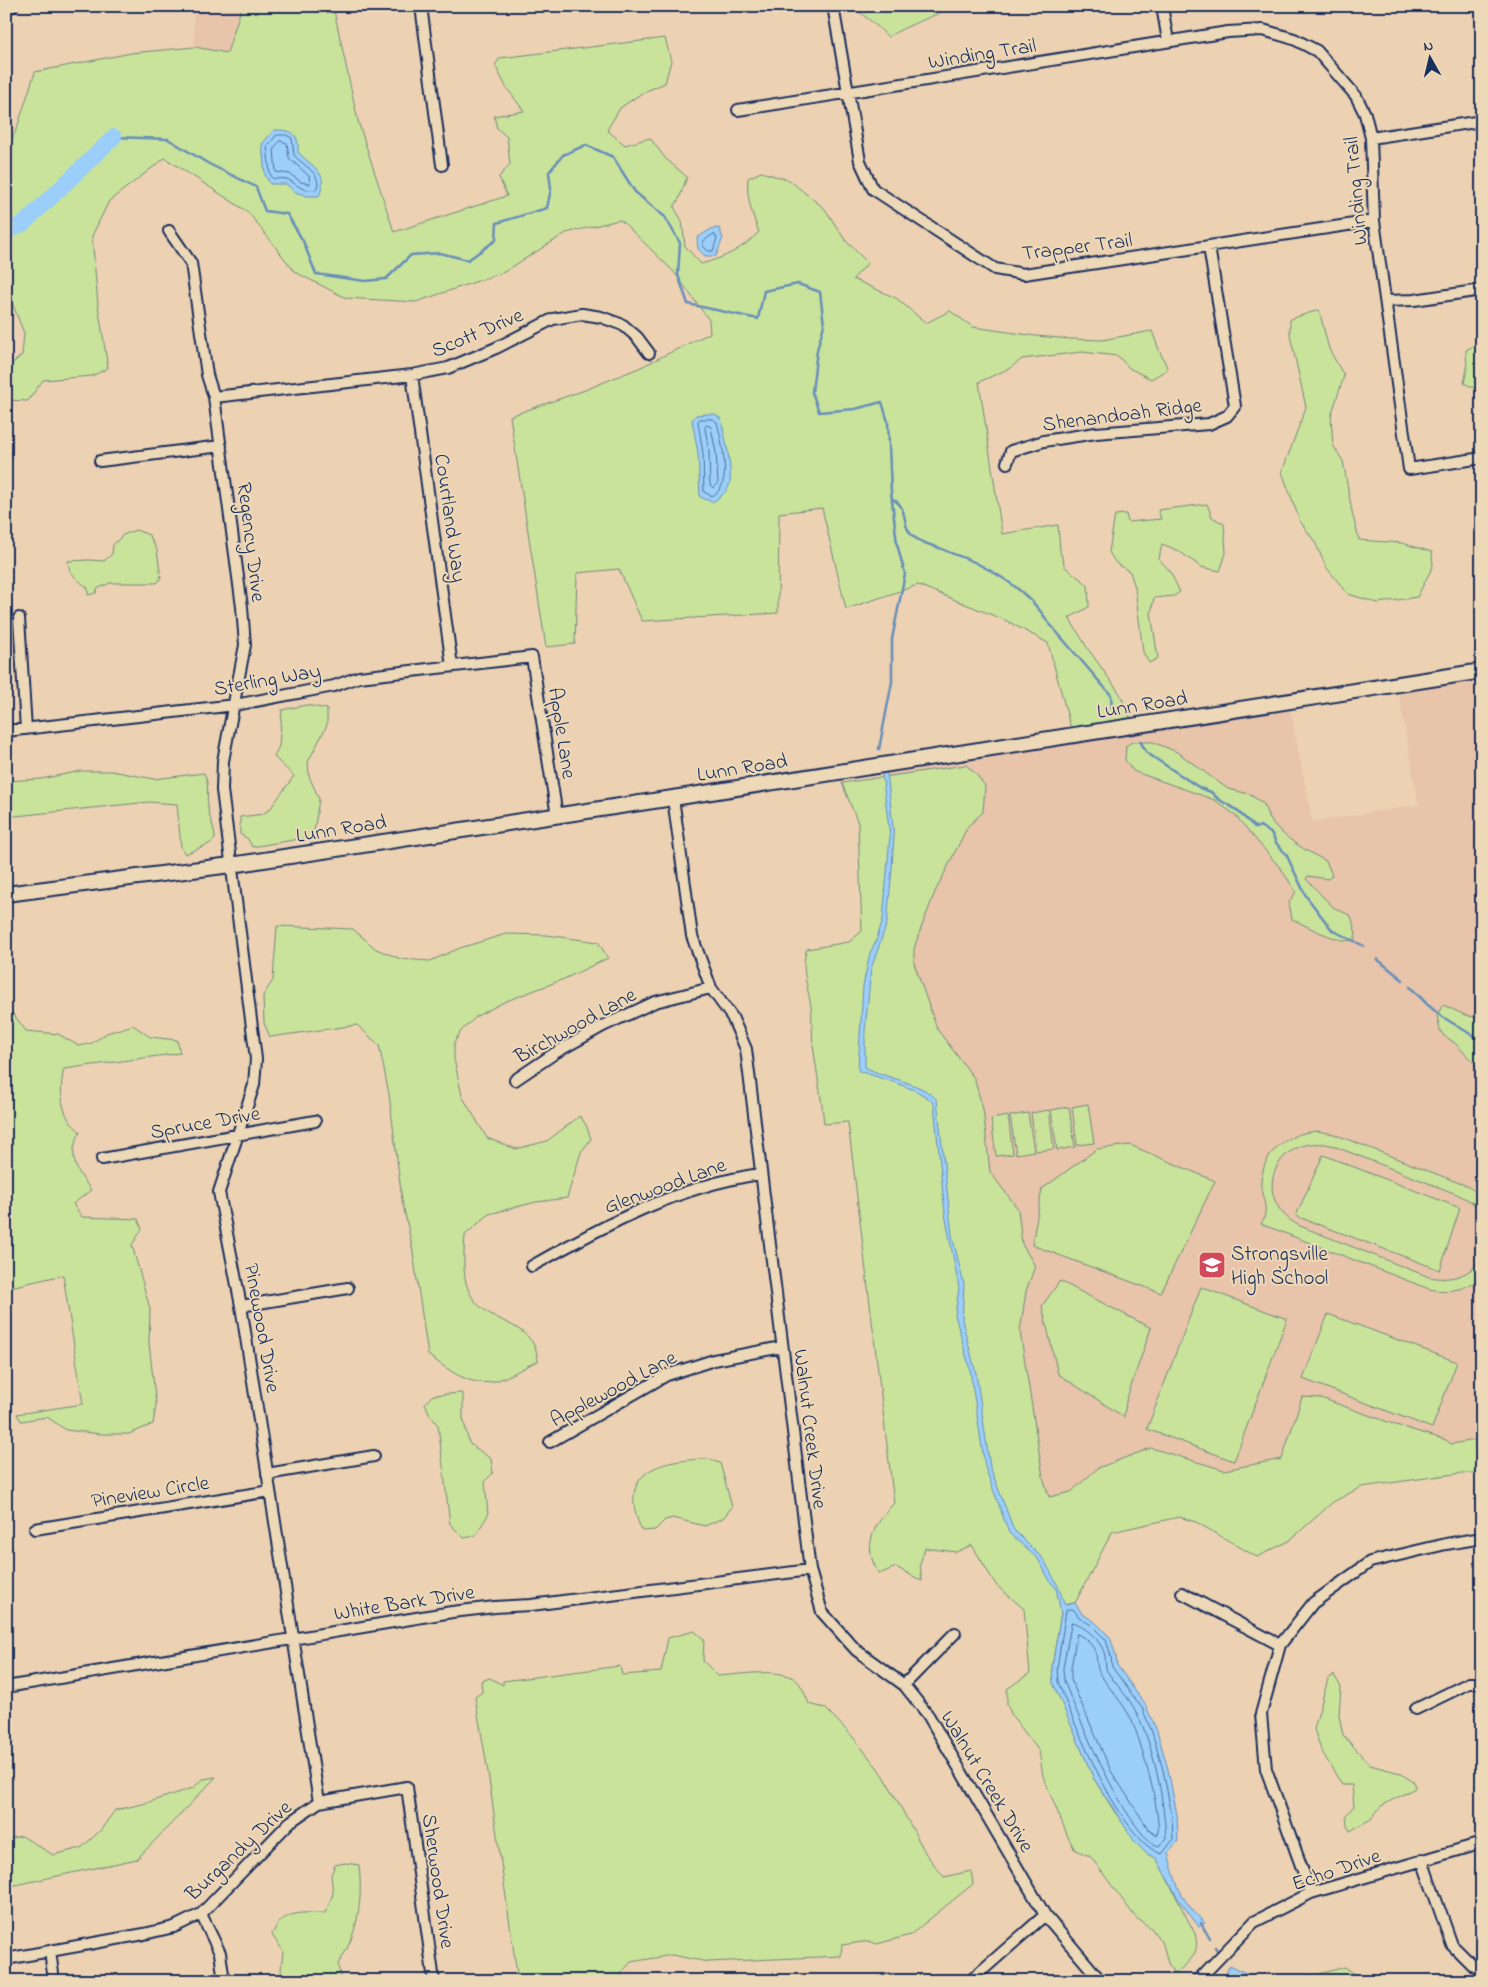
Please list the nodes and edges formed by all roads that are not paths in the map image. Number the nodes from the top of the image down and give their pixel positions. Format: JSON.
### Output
{"nodes":[{"id":1,"x":13,"y":6,"type":"edge"},
{"id":2,"x":421,"y":6,"type":"edge"},
{"id":3,"x":833,"y":6,"type":"edge"},
{"id":4,"x":1162,"y":6,"type":"edge"},
{"id":5,"x":6,"y":9,"type":"edge"},
{"id":6,"x":1168,"y":41,"type":"junction"},
{"id":7,"x":847,"y":94,"type":"junction"},
{"id":8,"x":738,"y":110,"type":"dead end"},
{"id":9,"x":1482,"y":121,"type":"edge"},
{"id":10,"x":1371,"y":138,"type":"junction"},
{"id":11,"x":442,"y":165,"type":"dead end"},
{"id":12,"x":1374,"y":221,"type":"junction"},
{"id":13,"x":169,"y":231,"type":"dead end"},
{"id":14,"x":1210,"y":247,"type":"junction"},
{"id":15,"x":1482,"y":290,"type":"edge"},
{"id":16,"x":1387,"y":301,"type":"junction"},
{"id":17,"x":648,"y":353,"type":"dead end"},
{"id":18,"x":412,"y":375,"type":"junction"},
{"id":19,"x":214,"y":398,"type":"junction"},
{"id":20,"x":221,"y":446,"type":"junction"},
{"id":21,"x":1482,"y":458,"type":"edge"},
{"id":22,"x":100,"y":461,"type":"dead end"},
{"id":23,"x":1007,"y":463,"type":"dead end"},
{"id":24,"x":19,"y":618,"type":"dead end"},
{"id":25,"x":532,"y":657,"type":"joint"},
{"id":26,"x":452,"y":666,"type":"junction"},
{"id":27,"x":1482,"y":671,"type":"edge"},
{"id":28,"x":235,"y":705,"type":"junction"},
{"id":29,"x":26,"y":729,"type":"junction"},
{"id":30,"x":6,"y":731,"type":"edge"},
{"id":31,"x":673,"y":798,"type":"junction"},
{"id":32,"x":557,"y":816,"type":"junction"},
{"id":33,"x":231,"y":865,"type":"junction"},
{"id":34,"x":6,"y":894,"type":"edge"},
{"id":35,"x":711,"y":988,"type":"junction"},
{"id":36,"x":515,"y":1080,"type":"dead end"},
{"id":37,"x":315,"y":1121,"type":"dead end"},
{"id":38,"x":237,"y":1135,"type":"junction"},
{"id":39,"x":102,"y":1159,"type":"dead end"},
{"id":40,"x":760,"y":1174,"type":"junction"},
{"id":41,"x":532,"y":1266,"type":"dead end"},
{"id":42,"x":348,"y":1288,"type":"dead end"},
{"id":43,"x":241,"y":1306,"type":"junction"},
{"id":44,"x":782,"y":1347,"type":"junction"},
{"id":45,"x":550,"y":1442,"type":"dead end"},
{"id":46,"x":374,"y":1456,"type":"dead end"},
{"id":47,"x":267,"y":1474,"type":"junction"},
{"id":48,"x":270,"y":1491,"type":"junction"},
{"id":49,"x":36,"y":1529,"type":"dead end"},
{"id":50,"x":1482,"y":1538,"type":"edge"},
{"id":51,"x":810,"y":1570,"type":"junction"},
{"id":52,"x":1182,"y":1593,"type":"dead end"},
{"id":53,"x":955,"y":1633,"type":"dead end"},
{"id":54,"x":295,"y":1638,"type":"junction"},
{"id":55,"x":1280,"y":1645,"type":"junction"},
{"id":56,"x":1482,"y":1683,"type":"edge"},
{"id":57,"x":904,"y":1685,"type":"junction"},
{"id":58,"x":6,"y":1687,"type":"edge"},
{"id":59,"x":1416,"y":1709,"type":"dead end"},
{"id":60,"x":407,"y":1787,"type":"joint"},
{"id":61,"x":320,"y":1802,"type":"junction"},
{"id":62,"x":1482,"y":1843,"type":"edge"},
{"id":63,"x":1422,"y":1860,"type":"junction"},
{"id":64,"x":1312,"y":1893,"type":"junction"},
{"id":65,"x":201,"y":1914,"type":"junction"},
{"id":66,"x":1045,"y":1915,"type":"junction"},
{"id":67,"x":50,"y":1951,"type":"junction"},
{"id":68,"x":6,"y":1959,"type":"edge"},
{"id":69,"x":1482,"y":1972,"type":"edge"},
{"id":70,"x":54,"y":1981,"type":"edge"},
{"id":71,"x":224,"y":1981,"type":"edge"},
{"id":72,"x":434,"y":1981,"type":"edge"},
{"id":73,"x":970,"y":1981,"type":"edge"},
{"id":74,"x":1101,"y":1981,"type":"edge"},
{"id":75,"x":1197,"y":1981,"type":"edge"}],
"edges":[{"from":1,"to":5,"type":"street"},
{"from":2,"to":11,"type":"street"},
{"from":3,"to":7,"type":"street","name":"Trapper Trail"},
{"from":4,"to":6,"type":"street"},
{"from":6,"to":7,"type":"street","name":"Winding Trail"},
{"from":6,"to":10,"type":"street","name":"Winding Trail"},
{"from":7,"to":8,"type":"street","name":"Winding Trail"},
{"from":7,"to":14,"type":"street","name":"Trapper Trail"},
{"from":9,"to":10,"type":"street"},
{"from":10,"to":12,"type":"street","name":"Winding Trail"},
{"from":12,"to":14,"type":"street","name":"Trapper Trail"},
{"from":12,"to":16,"type":"street","name":"Winding Trail"},
{"from":13,"to":19,"type":"street","name":"Regency Drive"},
{"from":14,"to":23,"type":"street","name":"Shenandoah Ridge"},
{"from":15,"to":16,"type":"street"},
{"from":16,"to":21,"type":"street","name":"Winding Trail"},
{"from":17,"to":18,"type":"street","name":"Scott Drive"},
{"from":18,"to":19,"type":"street","name":"Scott Drive"},
{"from":18,"to":26,"type":"street","name":"Courtland Way"},
{"from":19,"to":20,"type":"street","name":"Regency Drive"},
{"from":20,"to":22,"type":"street"},
{"from":20,"to":28,"type":"street","name":"Regency Drive"},
{"from":24,"to":29,"type":"street"},
{"from":25,"to":26,"type":"street","name":"Sterling Way"},
{"from":25,"to":32,"type":"street","name":"Apple Lane"},
{"from":26,"to":28,"type":"street","name":"Sterling Way"},
{"from":27,"to":31,"type":"street","name":"Lunn Road"},
{"from":28,"to":29,"type":"street","name":"Sterling Way"},
{"from":28,"to":33,"type":"street","name":"Regency Drive"},
{"from":29,"to":30,"type":"street","name":"Sterling Way"},
{"from":31,"to":32,"type":"street","name":"Lunn Road"},
{"from":31,"to":35,"type":"street","name":"Walnut Creek Drive"},
{"from":32,"to":33,"type":"street","name":"Lunn Road"},
{"from":33,"to":34,"type":"street","name":"Lunn Road"},
{"from":33,"to":38,"type":"street","name":"Pinewood Drive"},
{"from":35,"to":36,"type":"street","name":"Birchwood Lane"},
{"from":35,"to":40,"type":"street","name":"Walnut Creek Drive"},
{"from":37,"to":38,"type":"street","name":"Spruce Drive"},
{"from":38,"to":39,"type":"street","name":"Spruce Drive"},
{"from":38,"to":43,"type":"street","name":"Pinewood Drive"},
{"from":40,"to":41,"type":"street","name":"Glenwood Lane"},
{"from":40,"to":44,"type":"street","name":"Walnut Creek Drive"},
{"from":42,"to":43,"type":"street"},
{"from":43,"to":47,"type":"street","name":"Pinewood Drive"},
{"from":44,"to":45,"type":"street","name":"Applewood Lane"},
{"from":44,"to":51,"type":"street","name":"Walnut Creek Drive"},
{"from":46,"to":47,"type":"street"},
{"from":47,"to":48,"type":"street","name":"Pinewood Drive"},
{"from":48,"to":49,"type":"street","name":"Pineview Circle"},
{"from":48,"to":54,"type":"street","name":"Pinewood Drive"},
{"from":50,"to":55,"type":"street"},
{"from":51,"to":54,"type":"street","name":"White Bark Drive"},
{"from":51,"to":57,"type":"street","name":"Walnut Creek Drive"},
{"from":52,"to":55,"type":"street"},
{"from":53,"to":57,"type":"street"},
{"from":54,"to":58,"type":"street","name":"White Bark Drive"},
{"from":54,"to":61,"type":"street","name":"Pinewood Drive"},
{"from":55,"to":64,"type":"street"},
{"from":56,"to":59,"type":"street"},
{"from":57,"to":66,"type":"street","name":"Walnut Creek Drive"},
{"from":60,"to":61,"type":"street","name":"Burgandy Drive"},
{"from":60,"to":72,"type":"street","name":"Sherwood Drive"},
{"from":61,"to":65,"type":"street","name":"Burgandy Drive"},
{"from":62,"to":63,"type":"street","name":"Echo Drive"},
{"from":63,"to":64,"type":"street","name":"Echo Drive"},
{"from":63,"to":69,"type":"street"},
{"from":64,"to":75,"type":"street","name":"Echo Drive"},
{"from":65,"to":67,"type":"street","name":"Burgandy Drive"},
{"from":65,"to":71,"type":"street"},
{"from":66,"to":73,"type":"street"},
{"from":66,"to":74,"type":"street","name":"Walnut Creek Drive"},
{"from":67,"to":68,"type":"street","name":"Burgandy Drive"},
{"from":67,"to":70,"type":"street"}]}
